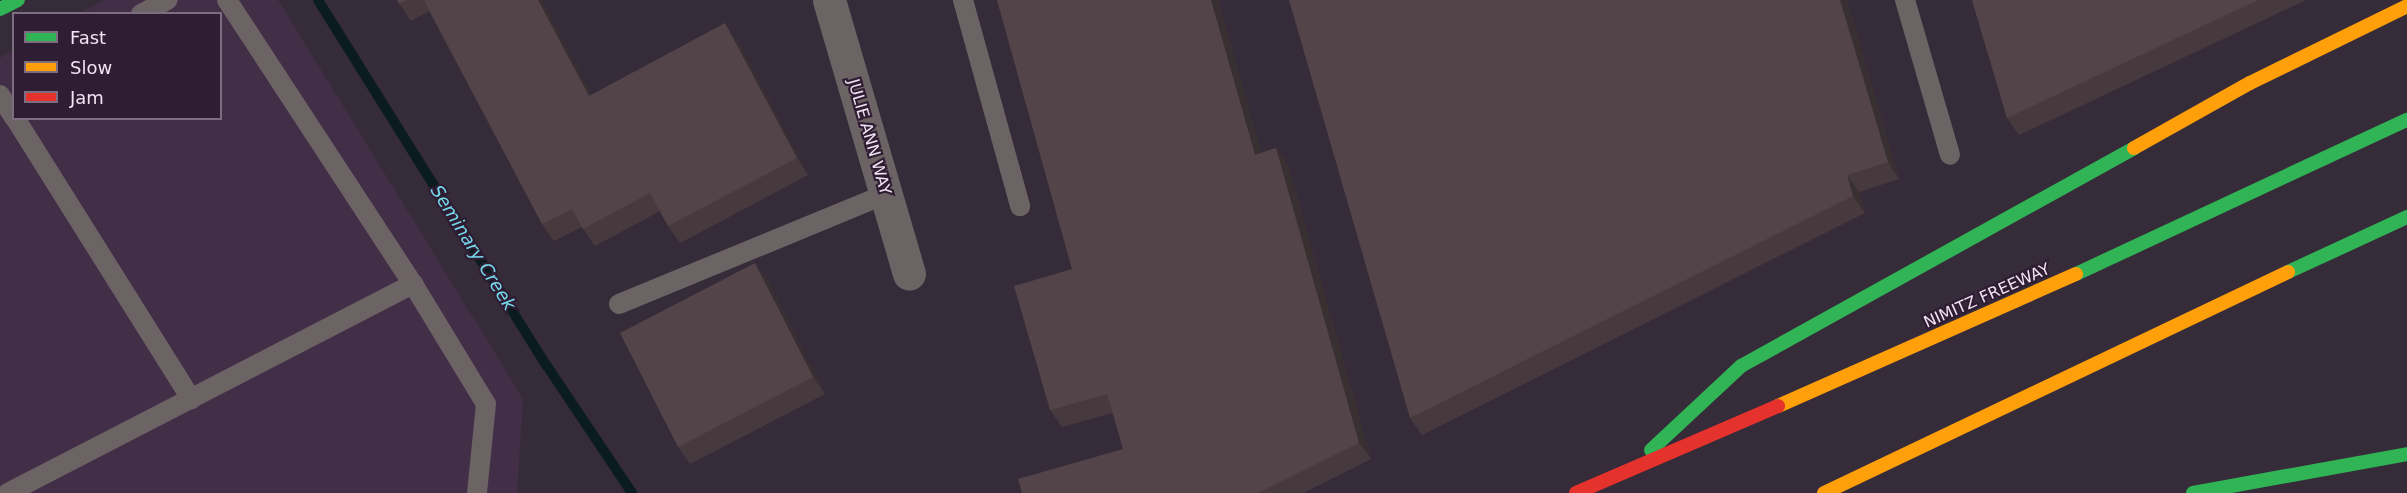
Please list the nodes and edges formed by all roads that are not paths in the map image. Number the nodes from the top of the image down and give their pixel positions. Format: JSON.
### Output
{"nodes":[{"id":1,"x":18,"y":0,"type":"edge"},
{"id":2,"x":166,"y":0,"type":"edge"},
{"id":3,"x":227,"y":0,"type":"edge"},
{"id":4,"x":829,"y":0,"type":"edge"},
{"id":5,"x":963,"y":0,"type":"edge"},
{"id":6,"x":1905,"y":0,"type":"edge"},
{"id":7,"x":2407,"y":6,"type":"edge"},
{"id":8,"x":0,"y":9,"type":"edge"},
{"id":9,"x":145,"y":12,"type":"edge"},
{"id":10,"x":0,"y":95,"type":"edge"},
{"id":11,"x":12,"y":115,"type":"edge"},
{"id":12,"x":15,"y":120,"type":"edge"},
{"id":13,"x":2407,"y":120,"type":"edge"},
{"id":14,"x":1950,"y":155,"type":"dead end"},
{"id":15,"x":886,"y":195,"type":"junction"},
{"id":16,"x":1020,"y":206,"type":"dead end"},
{"id":17,"x":2407,"y":217,"type":"edge"},
{"id":18,"x":909,"y":274,"type":"dead end"},
{"id":19,"x":413,"y":284,"type":"junction"},
{"id":20,"x":619,"y":304,"type":"dead end"},
{"id":21,"x":191,"y":399,"type":"junction"},
{"id":22,"x":2407,"y":454,"type":"edge"},
{"id":23,"x":1635,"y":466,"type":"junction"},
{"id":24,"x":9,"y":493,"type":"edge"},
{"id":25,"x":477,"y":493,"type":"edge"},
{"id":26,"x":1576,"y":493,"type":"edge"},
{"id":27,"x":1824,"y":493,"type":"edge"},
{"id":28,"x":2193,"y":493,"type":"edge"}],
"edges":[{"from":1,"to":8,"type":"main road"},
{"from":2,"to":9,"type":"lane"},
{"from":3,"to":19,"type":"lane"},
{"from":4,"to":15,"type":"street","name":"JULIE ANN WAY"},
{"from":5,"to":16,"type":"lane"},
{"from":6,"to":14,"type":"lane"},
{"from":7,"to":23,"type":"main road"},
{"from":10,"to":11,"type":"lane"},
{"from":12,"to":21,"type":"lane"},
{"from":13,"to":23,"type":"main road","name":"NIMITZ FREEWAY"},
{"from":15,"to":18,"type":"street","name":"JULIE ANN WAY"},
{"from":15,"to":20,"type":"lane"},
{"from":17,"to":27,"type":"main road"},
{"from":19,"to":21,"type":"lane"},
{"from":19,"to":25,"type":"lane"},
{"from":21,"to":24,"type":"lane"},
{"from":22,"to":28,"type":"main road"},
{"from":23,"to":26,"type":"main road","name":"NIMITZ FREEWAY"}]}
